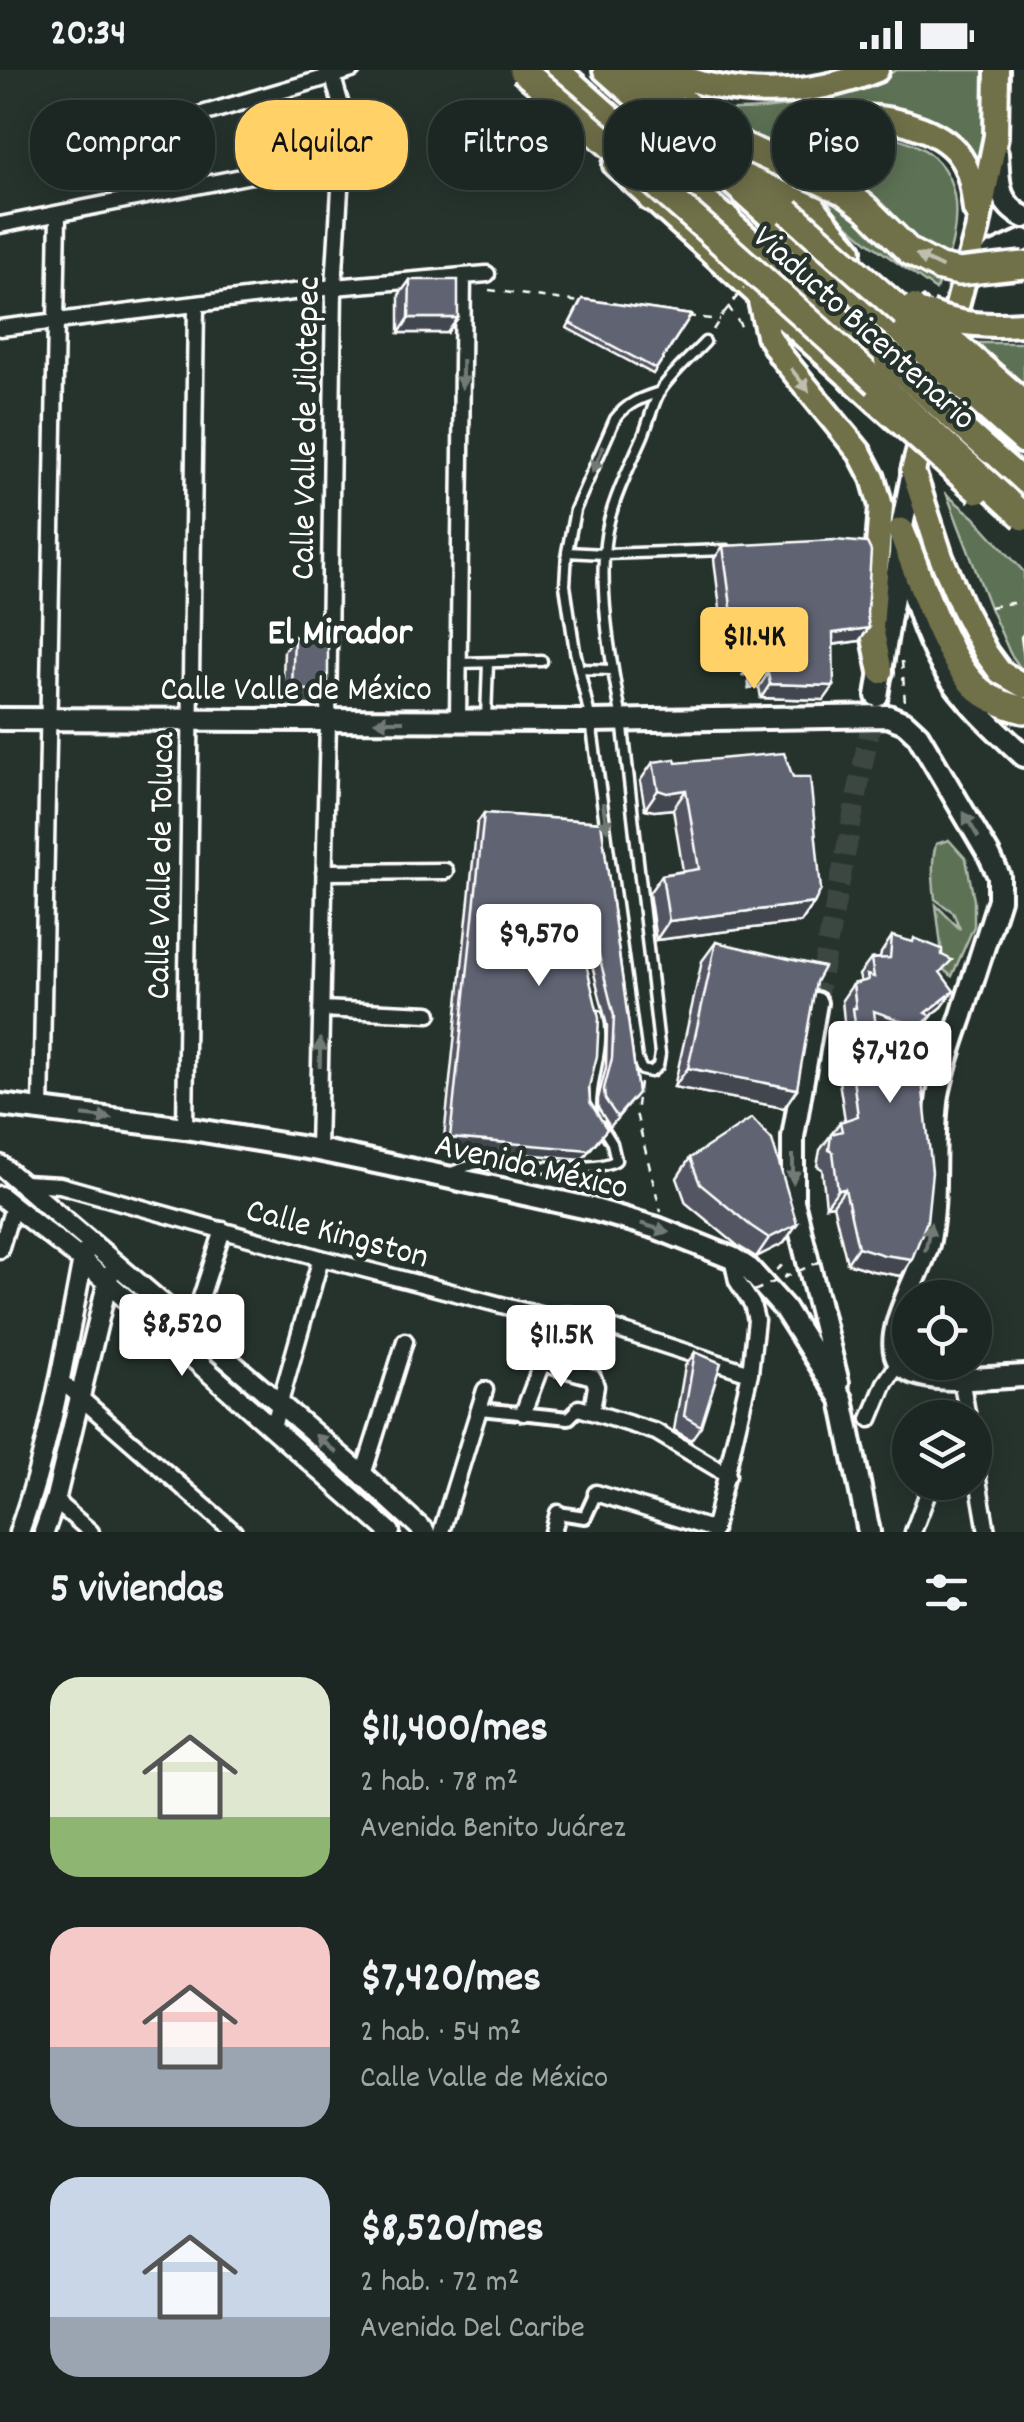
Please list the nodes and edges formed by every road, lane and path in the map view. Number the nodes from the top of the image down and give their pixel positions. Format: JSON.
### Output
{"nodes":[{"id":1,"x":352,"y":70,"type":"edge"},
{"id":2,"x":507,"y":70,"type":"edge"},
{"id":3,"x":522,"y":70,"type":"edge"},
{"id":4,"x":540,"y":70,"type":"edge"},
{"id":5,"x":558,"y":70,"type":"edge"},
{"id":6,"x":605,"y":70,"type":"edge"},
{"id":7,"x":628,"y":70,"type":"edge"},
{"id":8,"x":652,"y":70,"type":"edge"},
{"id":9,"x":664,"y":70,"type":"edge"},
{"id":10,"x":877,"y":70,"type":"edge"},
{"id":11,"x":997,"y":70,"type":"edge"},
{"id":12,"x":332,"y":73,"type":"edge"},
{"id":13,"x":689,"y":74,"type":"edge"},
{"id":14,"x":340,"y":100,"type":"edge"},
{"id":15,"x":662,"y":100,"type":"edge"},
{"id":16,"x":215,"y":109,"type":"edge"},
{"id":17,"x":895,"y":120,"type":"edge"},
{"id":18,"x":996,"y":136,"type":"junction"},
{"id":19,"x":752,"y":150,"type":"edge"},
{"id":20,"x":235,"y":179,"type":"edge"},
{"id":21,"x":752,"y":182,"type":"edge"},
{"id":22,"x":340,"y":190,"type":"edge"},
{"id":23,"x":805,"y":190,"type":"edge"},
{"id":24,"x":652,"y":198,"type":"junction"},
{"id":25,"x":58,"y":216,"type":"junction"},
{"id":26,"x":1024,"y":218,"type":"edge"},
{"id":27,"x":727,"y":219,"type":"junction"},
{"id":28,"x":0,"y":226,"type":"edge"},
{"id":29,"x":978,"y":231,"type":"junction"},
{"id":30,"x":788,"y":238,"type":"dead end"},
{"id":31,"x":1024,"y":240,"type":"edge"},
{"id":32,"x":850,"y":250,"type":"junction"},
{"id":33,"x":764,"y":265,"type":"dead end"},
{"id":34,"x":1024,"y":265,"type":"edge"},
{"id":35,"x":487,"y":274,"type":"dead end"},
{"id":36,"x":463,"y":282,"type":"junction"},
{"id":37,"x":755,"y":286,"type":"junction"},
{"id":38,"x":961,"y":286,"type":"junction"},
{"id":39,"x":334,"y":287,"type":"junction"},
{"id":40,"x":582,"y":302,"type":"edge"},
{"id":41,"x":196,"y":304,"type":"junction"},
{"id":42,"x":912,"y":305,"type":"junction"},
{"id":43,"x":728,"y":306,"type":"junction"},
{"id":44,"x":680,"y":315,"type":"edge"},
{"id":45,"x":720,"y":320,"type":"junction"},
{"id":46,"x":57,"y":321,"type":"junction"},
{"id":47,"x":1024,"y":324,"type":"edge"},
{"id":48,"x":0,"y":328,"type":"edge"},
{"id":49,"x":743,"y":330,"type":"dead end"},
{"id":50,"x":705,"y":342,"type":"joint"},
{"id":51,"x":660,"y":392,"type":"junction"},
{"id":52,"x":1024,"y":402,"type":"edge"},
{"id":53,"x":1019,"y":430,"type":"edge"},
{"id":54,"x":913,"y":471,"type":"junction"},
{"id":55,"x":1024,"y":482,"type":"edge"},
{"id":56,"x":1024,"y":501,"type":"edge"},
{"id":57,"x":1024,"y":517,"type":"edge"},
{"id":58,"x":1024,"y":532,"type":"edge"},
{"id":59,"x":901,"y":542,"type":"junction"},
{"id":60,"x":740,"y":550,"type":"edge"},
{"id":61,"x":567,"y":552,"type":"junction"},
{"id":62,"x":604,"y":554,"type":"junction"},
{"id":63,"x":1024,"y":604,"type":"edge"},
{"id":64,"x":990,"y":607,"type":"dead end"},
{"id":65,"x":886,"y":631,"type":"junction"},
{"id":66,"x":542,"y":661,"type":"dead end"},
{"id":67,"x":488,"y":662,"type":"junction"},
{"id":68,"x":459,"y":663,"type":"junction"},
{"id":69,"x":580,"y":669,"type":"junction"},
{"id":70,"x":612,"y":670,"type":"junction"},
{"id":71,"x":881,"y":672,"type":"junction"},
{"id":72,"x":1024,"y":686,"type":"edge"},
{"id":73,"x":877,"y":696,"type":"tunnel mouth"},
{"id":74,"x":1024,"y":710,"type":"edge"},
{"id":75,"x":190,"y":718,"type":"junction"},
{"id":76,"x":50,"y":719,"type":"junction"},
{"id":77,"x":622,"y":719,"type":"junction"},
{"id":78,"x":896,"y":719,"type":"junction"},
{"id":79,"x":0,"y":720,"type":"edge"},
{"id":80,"x":458,"y":720,"type":"junction"},
{"id":81,"x":486,"y":720,"type":"junction"},
{"id":82,"x":591,"y":720,"type":"junction"},
{"id":83,"x":328,"y":722,"type":"junction"},
{"id":84,"x":1024,"y":756,"type":"edge"},
{"id":85,"x":446,"y":871,"type":"dead end"},
{"id":86,"x":324,"y":872,"type":"junction"},
{"id":87,"x":816,"y":1003,"type":"tunnel mouth"},
{"id":88,"x":321,"y":1009,"type":"junction"},
{"id":89,"x":596,"y":1012,"type":"edge"},
{"id":90,"x":429,"y":1014,"type":"dead end"},
{"id":91,"x":642,"y":1070,"type":"junction"},
{"id":92,"x":41,"y":1110,"type":"junction"},
{"id":93,"x":5,"y":1111,"type":"edge"},
{"id":94,"x":185,"y":1128,"type":"junction"},
{"id":95,"x":318,"y":1150,"type":"junction"},
{"id":96,"x":0,"y":1165,"type":"edge"},
{"id":97,"x":442,"y":1176,"type":"junction"},
{"id":98,"x":24,"y":1183,"type":"junction"},
{"id":99,"x":7,"y":1201,"type":"edge"},
{"id":100,"x":657,"y":1228,"type":"junction"},
{"id":101,"x":222,"y":1230,"type":"junction"},
{"id":102,"x":87,"y":1239,"type":"junction"},
{"id":103,"x":0,"y":1250,"type":"edge"},
{"id":104,"x":321,"y":1258,"type":"junction"},
{"id":105,"x":732,"y":1258,"type":"junction"},
{"id":106,"x":112,"y":1260,"type":"junction"},
{"id":107,"x":83,"y":1261,"type":"junction"},
{"id":108,"x":819,"y":1262,"type":"dead end"},
{"id":109,"x":781,"y":1266,"type":"dead end"},
{"id":110,"x":787,"y":1277,"type":"junction"},
{"id":111,"x":914,"y":1280,"type":"edge"},
{"id":112,"x":108,"y":1283,"type":"junction"},
{"id":113,"x":754,"y":1292,"type":"dead end"},
{"id":114,"x":555,"y":1318,"type":"junction"},
{"id":115,"x":191,"y":1328,"type":"junction"},
{"id":116,"x":404,"y":1341,"type":"dead end"},
{"id":117,"x":542,"y":1363,"type":"junction"},
{"id":118,"x":750,"y":1373,"type":"junction"},
{"id":119,"x":892,"y":1373,"type":"edge"},
{"id":120,"x":1024,"y":1376,"type":"edge"},
{"id":121,"x":992,"y":1377,"type":"edge"},
{"id":122,"x":60,"y":1380,"type":"junction"},
{"id":123,"x":486,"y":1390,"type":"dead end"},
{"id":124,"x":81,"y":1399,"type":"junction"},
{"id":125,"x":842,"y":1399,"type":"junction"},
{"id":126,"x":280,"y":1405,"type":"junction"},
{"id":127,"x":480,"y":1409,"type":"junction"},
{"id":128,"x":586,"y":1409,"type":"junction"},
{"id":129,"x":524,"y":1413,"type":"junction"},
{"id":130,"x":870,"y":1419,"type":"dead end"},
{"id":131,"x":273,"y":1428,"type":"junction"},
{"id":132,"x":363,"y":1475,"type":"junction"},
{"id":133,"x":728,"y":1475,"type":"junction"},
{"id":134,"x":596,"y":1493,"type":"joint"},
{"id":135,"x":925,"y":1500,"type":"edge"},
{"id":136,"x":981,"y":1500,"type":"edge"},
{"id":137,"x":55,"y":1502,"type":"junction"},
{"id":138,"x":558,"y":1513,"type":"joint"},
{"id":139,"x":714,"y":1531,"type":"edge"},
{"id":140,"x":18,"y":1532,"type":"edge"},
{"id":141,"x":44,"y":1532,"type":"edge"},
{"id":142,"x":90,"y":1532,"type":"edge"},
{"id":143,"x":234,"y":1532,"type":"edge"},
{"id":144,"x":390,"y":1532,"type":"edge"},
{"id":145,"x":425,"y":1532,"type":"edge"},
{"id":146,"x":441,"y":1532,"type":"edge"},
{"id":147,"x":553,"y":1532,"type":"edge"},
{"id":148,"x":869,"y":1532,"type":"edge"},
{"id":149,"x":912,"y":1532,"type":"edge"},
{"id":150,"x":986,"y":1532,"type":"edge"}],
"edges":[{"from":1,"to":12,"type":"street"},
{"from":2,"to":24,"type":"main road"},
{"from":3,"to":57,"type":"highway","name":"Viaducto Bicentenario","bridge":true},
{"from":4,"to":56,"type":"highway"},
{"from":5,"to":27,"type":"main road"},
{"from":6,"to":53,"type":"main road","bridge":true},
{"from":7,"to":15,"type":"highway","name":"Viaducto Bicentenario"},
{"from":8,"to":32,"type":"main road"},
{"from":9,"to":13,"type":"main road"},
{"from":10,"to":13,"type":"main road"},
{"from":11,"to":18,"type":"main road"},
{"from":12,"to":14,"type":"street","name":"Calle Valle de Jilotepec"},
{"from":12,"to":16,"type":"street"},
{"from":17,"to":29,"type":"main road"},
{"from":18,"to":26,"type":"main road"},
{"from":18,"to":29,"type":"main road"},
{"from":34,"to":19,"type":"highway","one_way":true,"bridge":true},
{"from":20,"to":25,"type":"street"},
{"from":21,"to":53,"type":"highway","name":"Viaducto Bicentenario","bridge":true},
{"from":22,"to":39,"type":"street","name":"Calle Valle de Jilotepec"},
{"from":23,"to":32,"type":"main road"},
{"from":24,"to":27,"type":"highway"},
{"from":24,"to":37,"type":"main road"},
{"from":25,"to":28,"type":"street"},
{"from":25,"to":46,"type":"street"},
{"from":27,"to":55,"type":"main road","bridge":true},
{"from":29,"to":38,"type":"main road"},
{"from":30,"to":33,"type":"path","bridge":true},
{"from":31,"to":38,"type":"main road"},
{"from":32,"to":42,"type":"main road"},
{"from":35,"to":36,"type":"street"},
{"from":36,"to":39,"type":"street"},
{"from":36,"to":40,"type":"path"},
{"from":36,"to":68,"type":"street","one_way":true},
{"from":37,"to":43,"type":"path","bridge":true},
{"from":37,"to":58,"type":"main road","bridge":true},
{"from":37,"to":71,"type":"main road","one_way":true},
{"from":38,"to":54,"type":"main road"},
{"from":39,"to":41,"type":"street"},
{"from":39,"to":83,"type":"street","name":"Calle Valle de Jilotepec"},
{"from":41,"to":46,"type":"street"},
{"from":41,"to":75,"type":"street","name":"Calle Valle de Toluca"},
{"from":42,"to":47,"type":"main road","bridge":true},
{"from":42,"to":52,"type":"main road","bridge":true},
{"from":43,"to":45,"type":"path","bridge":true},
{"from":43,"to":49,"type":"path"},
{"from":44,"to":45,"type":"path"},
{"from":45,"to":50,"type":"path"},
{"from":46,"to":48,"type":"street"},
{"from":46,"to":76,"type":"street"},
{"from":50,"to":51,"type":"lane"},
{"from":51,"to":61,"type":"lane","one_way":true},
{"from":51,"to":62,"type":"lane"},
{"from":54,"to":59,"type":"main road"},
{"from":54,"to":72,"type":"main road"},
{"from":59,"to":65,"type":"main road"},
{"from":59,"to":74,"type":"highway"},
{"from":59,"to":84,"type":"main road"},
{"from":60,"to":62,"type":"lane"},
{"from":61,"to":62,"type":"lane"},
{"from":61,"to":69,"type":"lane"},
{"from":62,"to":70,"type":"lane"},
{"from":63,"to":64,"type":"path"},
{"from":65,"to":71,"type":"main road"},
{"from":65,"to":78,"type":"path"},
{"from":66,"to":67,"type":"lane"},
{"from":67,"to":68,"type":"lane"},
{"from":67,"to":81,"type":"lane"},
{"from":68,"to":80,"type":"street"},
{"from":69,"to":70,"type":"lane"},
{"from":69,"to":82,"type":"lane"},
{"from":70,"to":77,"type":"lane"},
{"from":71,"to":73,"type":"main road"},
{"from":75,"to":76,"type":"main road","name":"Calle Valle de México"},
{"from":75,"to":83,"type":"main road","name":"Calle Valle de México"},
{"from":75,"to":94,"type":"street","name":"Calle Valle de Toluca"},
{"from":76,"to":79,"type":"main road","name":"Calle Valle de México"},
{"from":76,"to":92,"type":"street"},
{"from":77,"to":78,"type":"main road","name":"Calle Valle de México"},
{"from":77,"to":82,"type":"main road","name":"Calle Valle de México"},
{"from":77,"to":91,"type":"lane"},
{"from":111,"to":78,"type":"main road","one_way":true},
{"from":80,"to":81,"type":"main road","name":"Calle Valle de México"},
{"from":80,"to":83,"type":"main road","name":"Calle Valle de México","one_way":true},
{"from":81,"to":82,"type":"main road","name":"Calle Valle de México"},
{"from":82,"to":91,"type":"lane","one_way":true},
{"from":83,"to":86,"type":"street","name":"Calle Valle de Jilotepec"},
{"from":85,"to":86,"type":"street"},
{"from":86,"to":88,"type":"street","name":"Calle Valle de Jilotepec"},
{"from":87,"to":125,"type":"main road","one_way":true},
{"from":88,"to":90,"type":"street"},
{"from":95,"to":88,"type":"street","name":"Calle Valle de Jilotepec","one_way":true},
{"from":89,"to":97,"type":"lane"},
{"from":91,"to":100,"type":"path"},
{"from":92,"to":93,"type":"main road","name":"Avenida México"},
{"from":92,"to":94,"type":"main road","name":"Avenida México","one_way":true},
{"from":94,"to":95,"type":"main road","name":"Avenida México"},
{"from":95,"to":97,"type":"main road","name":"Avenida México"},
{"from":96,"to":98,"type":"street"},
{"from":97,"to":100,"type":"main road","name":"Avenida México","one_way":true},
{"from":98,"to":101,"type":"street","name":"Calle Kingston"},
{"from":98,"to":102,"type":"street"},
{"from":99,"to":103,"type":"street"},
{"from":99,"to":107,"type":"street"},
{"from":100,"to":105,"type":"main road","name":"Avenida México"},
{"from":101,"to":104,"type":"street","name":"Calle Kingston"},
{"from":101,"to":115,"type":"street"},
{"from":102,"to":106,"type":"street"},
{"from":102,"to":107,"type":"street"},
{"from":104,"to":114,"type":"street","name":"Calle Kingston"},
{"from":104,"to":126,"type":"street"},
{"from":105,"to":118,"type":"street"},
{"from":105,"to":125,"type":"main road","name":"Avenida México"},
{"from":106,"to":112,"type":"street"},
{"from":106,"to":115,"type":"street"},
{"from":107,"to":112,"type":"street"},
{"from":107,"to":122,"type":"street"},
{"from":108,"to":110,"type":"path","bridge":true},
{"from":109,"to":110,"type":"path"},
{"from":110,"to":113,"type":"path","bridge":true},
{"from":112,"to":124,"type":"street"},
{"from":112,"to":131,"type":"street"},
{"from":114,"to":117,"type":"street"},
{"from":114,"to":118,"type":"street","name":"Calle Kingston"},
{"from":115,"to":126,"type":"street"},
{"from":116,"to":132,"type":"street"},
{"from":117,"to":128,"type":"street"},
{"from":117,"to":129,"type":"street"},
{"from":118,"to":133,"type":"street"},
{"from":119,"to":130,"type":"street"},
{"from":120,"to":121,"type":"main road"},
{"from":122,"to":124,"type":"street"},
{"from":122,"to":140,"type":"street"},
{"from":123,"to":127,"type":"street"},
{"from":124,"to":137,"type":"street"},
{"from":124,"to":143,"type":"street"},
{"from":125,"to":148,"type":"main road","name":"Avenida México"},
{"from":126,"to":131,"type":"street"},
{"from":132,"to":126,"type":"street","one_way":true},
{"from":127,"to":129,"type":"street"},
{"from":127,"to":146,"type":"street"},
{"from":128,"to":129,"type":"street"},
{"from":128,"to":133,"type":"street"},
{"from":131,"to":144,"type":"street"},
{"from":132,"to":145,"type":"street"},
{"from":133,"to":139,"type":"street"},
{"from":134,"to":138,"type":"street"},
{"from":134,"to":139,"type":"street"},
{"from":135,"to":149,"type":"street"},
{"from":136,"to":150,"type":"street"},
{"from":137,"to":141,"type":"street"},
{"from":137,"to":142,"type":"street"},
{"from":138,"to":147,"type":"street"}]}
